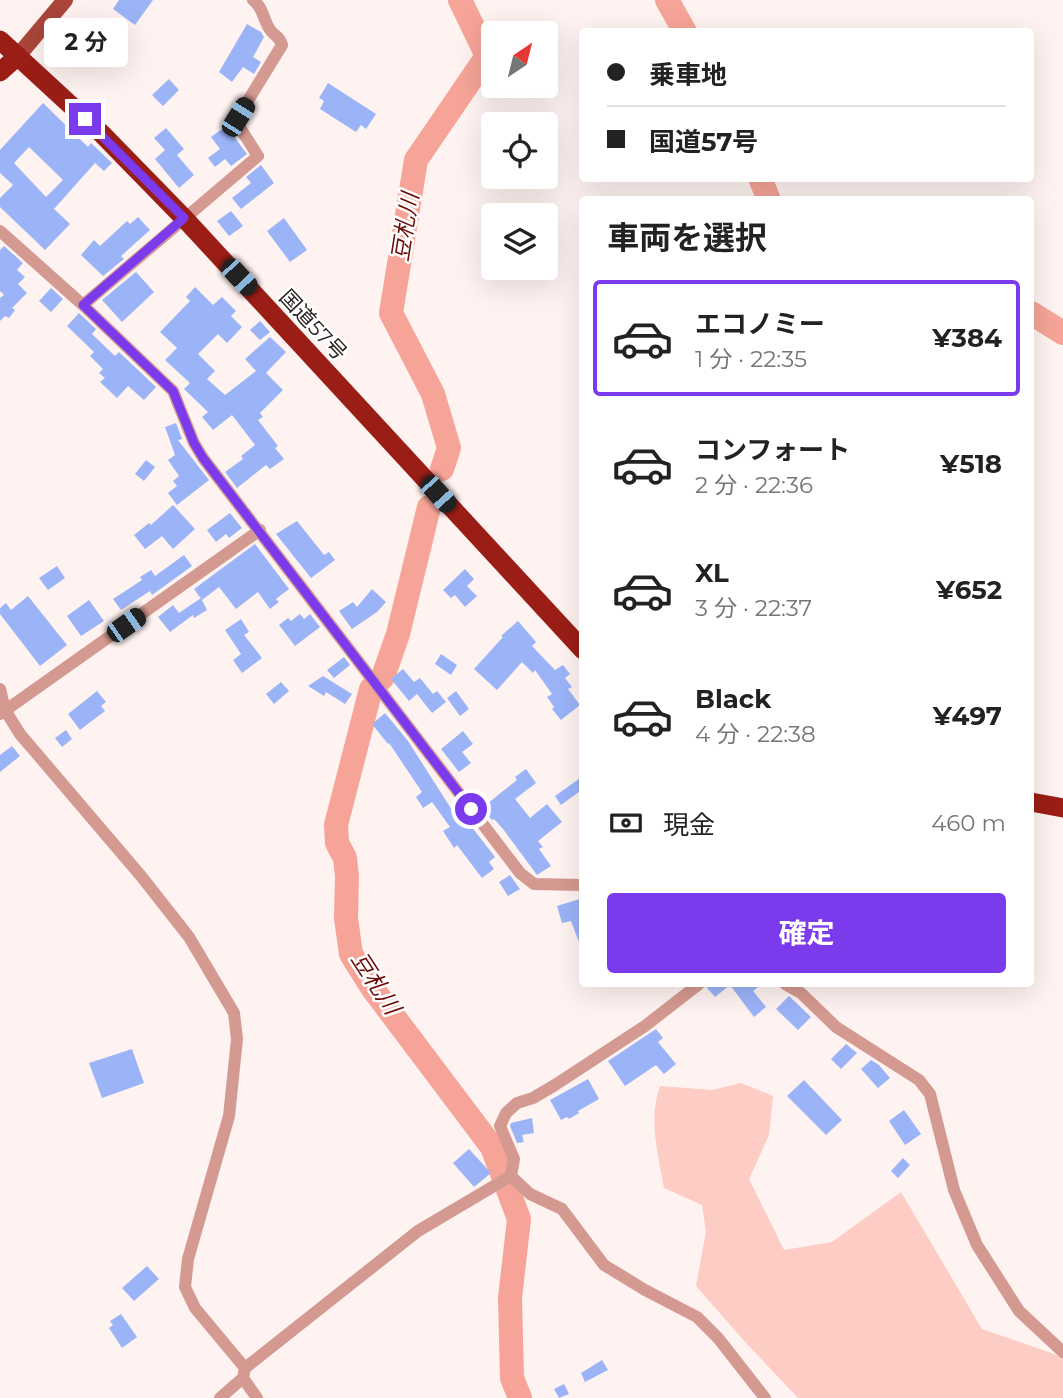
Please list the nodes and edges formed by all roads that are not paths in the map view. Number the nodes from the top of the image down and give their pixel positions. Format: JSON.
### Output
{"nodes":[{"id":1,"x":65,"y":0,"type":"edge"},
{"id":2,"x":253,"y":0,"type":"edge"},
{"id":3,"x":0,"y":40,"type":"edge"},
{"id":4,"x":18,"y":56,"type":"junction"},
{"id":5,"x":0,"y":72,"type":"edge"},
{"id":6,"x":184,"y":218,"type":"junction"},
{"id":7,"x":0,"y":231,"type":"edge"},
{"id":8,"x":83,"y":305,"type":"junction"},
{"id":9,"x":260,"y":530,"type":"junction"},
{"id":10,"x":579,"y":646,"type":"edge"},
{"id":11,"x":0,"y":689,"type":"edge"},
{"id":12,"x":3,"y":712,"type":"edge"},
{"id":13,"x":1034,"y":803,"type":"edge"},
{"id":14,"x":1063,"y":808,"type":"edge"},
{"id":15,"x":579,"y":885,"type":"edge"},
{"id":16,"x":691,"y":987,"type":"edge"},
{"id":17,"x":791,"y":987,"type":"edge"},
{"id":18,"x":510,"y":1176,"type":"junction"},
{"id":19,"x":1063,"y":1352,"type":"edge"},
{"id":20,"x":244,"y":1373,"type":"junction"},
{"id":21,"x":220,"y":1398,"type":"edge"},
{"id":22,"x":257,"y":1398,"type":"edge"},
{"id":23,"x":765,"y":1398,"type":"edge"}],
"edges":[{"from":1,"to":4,"type":"main road"},
{"from":2,"to":6,"type":"street"},
{"from":3,"to":4,"type":"highway","name":"国道57号"},
{"from":4,"to":5,"type":"highway"},
{"from":4,"to":6,"type":"highway","name":"国道57号"},
{"from":6,"to":8,"type":"street"},
{"from":6,"to":10,"type":"highway","name":"国道57号"},
{"from":7,"to":8,"type":"street"},
{"from":8,"to":9,"type":"street"},
{"from":9,"to":12,"type":"street"},
{"from":9,"to":15,"type":"street"},
{"from":11,"to":12,"type":"street"},
{"from":12,"to":20,"type":"street"},
{"from":13,"to":14,"type":"highway"},
{"from":16,"to":18,"type":"street"},
{"from":17,"to":19,"type":"street"},
{"from":18,"to":20,"type":"street"},
{"from":18,"to":23,"type":"street"},
{"from":20,"to":21,"type":"street"},
{"from":20,"to":22,"type":"street"}]}
